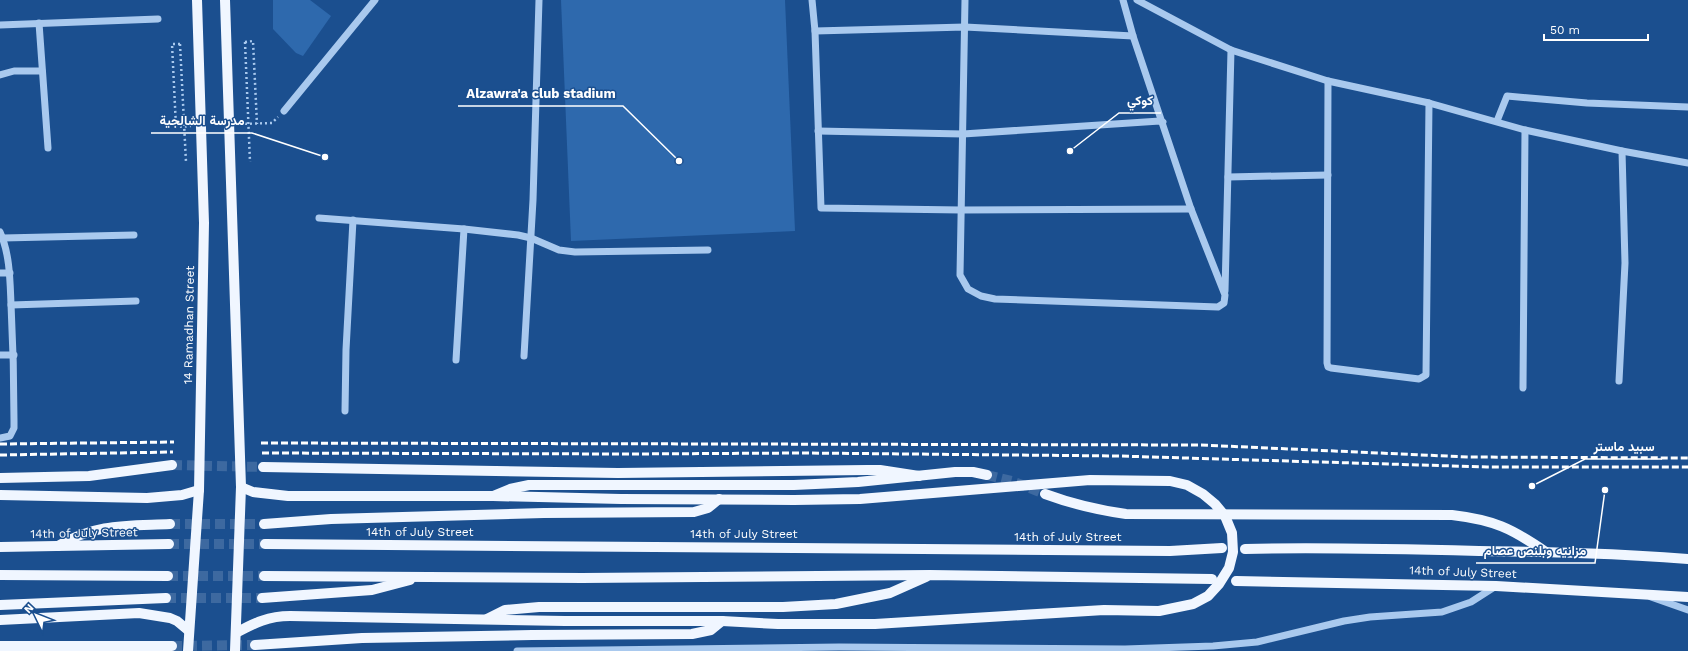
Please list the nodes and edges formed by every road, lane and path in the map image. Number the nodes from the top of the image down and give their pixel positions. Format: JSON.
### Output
{"nodes":[{"id":1,"x":197,"y":0,"type":"edge"},
{"id":2,"x":225,"y":0,"type":"edge"},
{"id":3,"x":375,"y":0,"type":"edge"},
{"id":4,"x":540,"y":0,"type":"edge"},
{"id":5,"x":812,"y":0,"type":"edge"},
{"id":6,"x":965,"y":0,"type":"edge"},
{"id":7,"x":1123,"y":0,"type":"edge"},
{"id":8,"x":1137,"y":0,"type":"edge"},
{"id":9,"x":158,"y":19,"type":"dead end"},
{"id":10,"x":39,"y":23,"type":"junction"},
{"id":11,"x":0,"y":25,"type":"edge"},
{"id":12,"x":965,"y":27,"type":"junction"},
{"id":13,"x":815,"y":31,"type":"junction"},
{"id":14,"x":1132,"y":36,"type":"junction"},
{"id":15,"x":1231,"y":50,"type":"junction"},
{"id":16,"x":42,"y":71,"type":"junction"},
{"id":17,"x":0,"y":76,"type":"edge"},
{"id":18,"x":1328,"y":81,"type":"junction"},
{"id":19,"x":1429,"y":103,"type":"junction"},
{"id":20,"x":1688,"y":107,"type":"edge"},
{"id":21,"x":284,"y":111,"type":"dead end"},
{"id":22,"x":1160,"y":121,"type":"junction"},
{"id":23,"x":1497,"y":121,"type":"junction"},
{"id":24,"x":257,"y":124,"type":"dead end"},
{"id":25,"x":1167,"y":126,"type":"dead end"},
{"id":26,"x":176,"y":127,"type":"dead end"},
{"id":27,"x":1525,"y":130,"type":"junction"},
{"id":28,"x":818,"y":131,"type":"junction"},
{"id":29,"x":963,"y":134,"type":"junction"},
{"id":30,"x":48,"y":148,"type":"dead end"},
{"id":31,"x":1622,"y":151,"type":"junction"},
{"id":32,"x":186,"y":162,"type":"dead end"},
{"id":33,"x":250,"y":162,"type":"dead end"},
{"id":34,"x":1688,"y":163,"type":"edge"},
{"id":35,"x":1328,"y":175,"type":"junction"},
{"id":36,"x":1228,"y":177,"type":"junction"},
{"id":37,"x":1191,"y":209,"type":"junction"},
{"id":38,"x":961,"y":210,"type":"junction"},
{"id":39,"x":319,"y":218,"type":"dead end"},
{"id":40,"x":353,"y":220,"type":"junction"},
{"id":41,"x":464,"y":229,"type":"junction"},
{"id":42,"x":1,"y":235,"type":"edge"},
{"id":43,"x":134,"y":235,"type":"dead end"},
{"id":44,"x":531,"y":238,"type":"junction"},
{"id":45,"x":708,"y":250,"type":"dead end"},
{"id":46,"x":0,"y":273,"type":"edge"},
{"id":47,"x":10,"y":273,"type":"junction"},
{"id":48,"x":1225,"y":295,"type":"junction"},
{"id":49,"x":136,"y":301,"type":"dead end"},
{"id":50,"x":11,"y":305,"type":"junction"},
{"id":51,"x":0,"y":355,"type":"edge"},
{"id":52,"x":14,"y":355,"type":"junction"},
{"id":53,"x":524,"y":356,"type":"dead end"},
{"id":54,"x":456,"y":360,"type":"dead end"},
{"id":55,"x":1619,"y":381,"type":"dead end"},
{"id":56,"x":1523,"y":388,"type":"dead end"},
{"id":57,"x":345,"y":411,"type":"dead end"},
{"id":58,"x":0,"y":438,"type":"edge"},
{"id":59,"x":172,"y":465,"type":"tunnel mouth"},
{"id":60,"x":263,"y":467,"type":"tunnel mouth"},
{"id":61,"x":987,"y":475,"type":"tunnel mouth"},
{"id":62,"x":919,"y":476,"type":"junction"},
{"id":63,"x":0,"y":478,"type":"edge"},
{"id":64,"x":241,"y":487,"type":"junction"},
{"id":65,"x":199,"y":490,"type":"junction"},
{"id":66,"x":1045,"y":494,"type":"tunnel mouth"},
{"id":67,"x":1,"y":496,"type":"edge"},
{"id":68,"x":492,"y":496,"type":"junction"},
{"id":69,"x":719,"y":499,"type":"junction"},
{"id":70,"x":170,"y":524,"type":"tunnel mouth"},
{"id":71,"x":264,"y":524,"type":"tunnel mouth"},
{"id":72,"x":169,"y":544,"type":"tunnel mouth"},
{"id":73,"x":265,"y":544,"type":"tunnel mouth"},
{"id":74,"x":0,"y":547,"type":"edge"},
{"id":75,"x":57,"y":547,"type":"junction"},
{"id":76,"x":1222,"y":548,"type":"dead end"},
{"id":77,"x":1245,"y":549,"type":"dead end"},
{"id":78,"x":1546,"y":552,"type":"junction"},
{"id":79,"x":1688,"y":559,"type":"edge"},
{"id":80,"x":0,"y":575,"type":"edge"},
{"id":81,"x":930,"y":575,"type":"junction"},
{"id":82,"x":168,"y":576,"type":"tunnel mouth"},
{"id":83,"x":264,"y":576,"type":"tunnel mouth"},
{"id":84,"x":418,"y":578,"type":"junction"},
{"id":85,"x":1212,"y":579,"type":"dead end"},
{"id":86,"x":1236,"y":581,"type":"dead end"},
{"id":87,"x":1496,"y":586,"type":"junction"},
{"id":88,"x":1639,"y":593,"type":"junction"},
{"id":89,"x":1688,"y":597,"type":"edge"},
{"id":90,"x":166,"y":598,"type":"tunnel mouth"},
{"id":91,"x":262,"y":598,"type":"tunnel mouth"},
{"id":92,"x":0,"y":605,"type":"edge"},
{"id":93,"x":1688,"y":610,"type":"edge"},
{"id":94,"x":487,"y":619,"type":"junction"},
{"id":95,"x":0,"y":620,"type":"edge"},
{"id":96,"x":722,"y":621,"type":"junction"},
{"id":97,"x":189,"y":631,"type":"junction"},
{"id":98,"x":236,"y":632,"type":"junction"},
{"id":99,"x":256,"y":644,"type":"tunnel mouth"},
{"id":100,"x":0,"y":646,"type":"edge"},
{"id":101,"x":274,"y":647,"type":"edge"},
{"id":102,"x":166,"y":648,"type":"tunnel mouth"},
{"id":103,"x":995,"y":649,"type":"edge"},
{"id":104,"x":655,"y":650,"type":"edge"},
{"id":105,"x":975,"y":650,"type":"edge"},
{"id":106,"x":188,"y":651,"type":"edge"},
{"id":107,"x":235,"y":651,"type":"edge"},
{"id":108,"x":517,"y":651,"type":"edge"}],
"edges":[{"from":1,"to":65,"type":"main road","name":"14 Ramadhan Street","bridge":true},
{"from":2,"to":64,"type":"main road","bridge":true},
{"from":3,"to":21,"type":"street"},
{"from":4,"to":44,"type":"street"},
{"from":5,"to":13,"type":"street"},
{"from":6,"to":12,"type":"street"},
{"from":7,"to":14,"type":"street"},
{"from":8,"to":15,"type":"street"},
{"from":9,"to":10,"type":"street"},
{"from":10,"to":11,"type":"street"},
{"from":10,"to":16,"type":"street"},
{"from":12,"to":13,"type":"street"},
{"from":12,"to":14,"type":"street"},
{"from":12,"to":29,"type":"street"},
{"from":13,"to":28,"type":"street"},
{"from":14,"to":22,"type":"street"},
{"from":15,"to":18,"type":"street"},
{"from":15,"to":36,"type":"street"},
{"from":16,"to":17,"type":"street"},
{"from":16,"to":30,"type":"street"},
{"from":18,"to":19,"type":"street"},
{"from":18,"to":35,"type":"street"},
{"from":19,"to":23,"type":"street"},
{"from":19,"to":35,"type":"street"},
{"from":20,"to":23,"type":"street"},
{"from":22,"to":25,"type":"street"},
{"from":22,"to":29,"type":"street"},
{"from":22,"to":37,"type":"street"},
{"from":23,"to":27,"type":"street"},
{"from":24,"to":33,"type":"path","bridge":true},
{"from":26,"to":32,"type":"path","bridge":true},
{"from":27,"to":31,"type":"street"},
{"from":27,"to":56,"type":"street"},
{"from":28,"to":29,"type":"street"},
{"from":28,"to":38,"type":"street"},
{"from":29,"to":38,"type":"street"},
{"from":31,"to":34,"type":"street"},
{"from":31,"to":55,"type":"street"},
{"from":35,"to":36,"type":"street"},
{"from":36,"to":48,"type":"street"},
{"from":37,"to":38,"type":"street"},
{"from":37,"to":48,"type":"street"},
{"from":38,"to":48,"type":"street"},
{"from":39,"to":40,"type":"street"},
{"from":40,"to":41,"type":"street"},
{"from":40,"to":57,"type":"street"},
{"from":41,"to":44,"type":"street"},
{"from":41,"to":54,"type":"street"},
{"from":42,"to":43,"type":"street"},
{"from":42,"to":47,"type":"street"},
{"from":44,"to":45,"type":"street"},
{"from":44,"to":53,"type":"street"},
{"from":46,"to":47,"type":"street"},
{"from":47,"to":50,"type":"street"},
{"from":49,"to":50,"type":"street"},
{"from":50,"to":52,"type":"street"},
{"from":51,"to":52,"type":"street"},
{"from":52,"to":58,"type":"street"},
{"from":59,"to":63,"type":"main road"},
{"from":60,"to":62,"type":"main road"},
{"from":61,"to":62,"type":"main road"},
{"from":62,"to":68,"type":"main road"},
{"from":64,"to":68,"type":"main road","bridge":true},
{"from":64,"to":98,"type":"main road","bridge":true},
{"from":65,"to":67,"type":"main road"},
{"from":65,"to":97,"type":"main road","name":"14 Ramadhan Street","bridge":true},
{"from":66,"to":78,"type":"main road"},
{"from":68,"to":69,"type":"main road","bridge":true},
{"from":69,"to":71,"type":"main road"},
{"from":69,"to":96,"type":"main road","bridge":true},
{"from":70,"to":75,"type":"main road"},
{"from":72,"to":75,"type":"main road","name":"14th of July Street"},
{"from":73,"to":76,"type":"main road","name":"14th of July Street"},
{"from":74,"to":75,"type":"main road","name":"14th of July Street"},
{"from":77,"to":78,"type":"main road","name":"14th of July Street"},
{"from":78,"to":79,"type":"main road","name":"14th of July Street"},
{"from":80,"to":82,"type":"main road"},
{"from":81,"to":84,"type":"main road"},
{"from":81,"to":85,"type":"main road"},
{"from":81,"to":94,"type":"main road"},
{"from":83,"to":84,"type":"main road"},
{"from":84,"to":91,"type":"main road"},
{"from":86,"to":87,"type":"main road","name":"14th of July Street"},
{"from":87,"to":88,"type":"main road","name":"14th of July Street"},
{"from":87,"to":103,"type":"street"},
{"from":88,"to":89,"type":"main road","name":"14th of July Street"},
{"from":88,"to":93,"type":"street"},
{"from":90,"to":92,"type":"main road"},
{"from":94,"to":96,"type":"main road","bridge":true},
{"from":94,"to":98,"type":"main road","bridge":true},
{"from":95,"to":97,"type":"main road"},
{"from":96,"to":101,"type":"main road"},
{"from":97,"to":106,"type":"main road","name":"14 Ramadhan Street","bridge":true},
{"from":98,"to":107,"type":"main road","bridge":true},
{"from":99,"to":101,"type":"main road"},
{"from":100,"to":102,"type":"main road"},
{"from":103,"to":105,"type":"street"},
{"from":104,"to":105,"type":"street"},
{"from":104,"to":108,"type":"street"}]}
